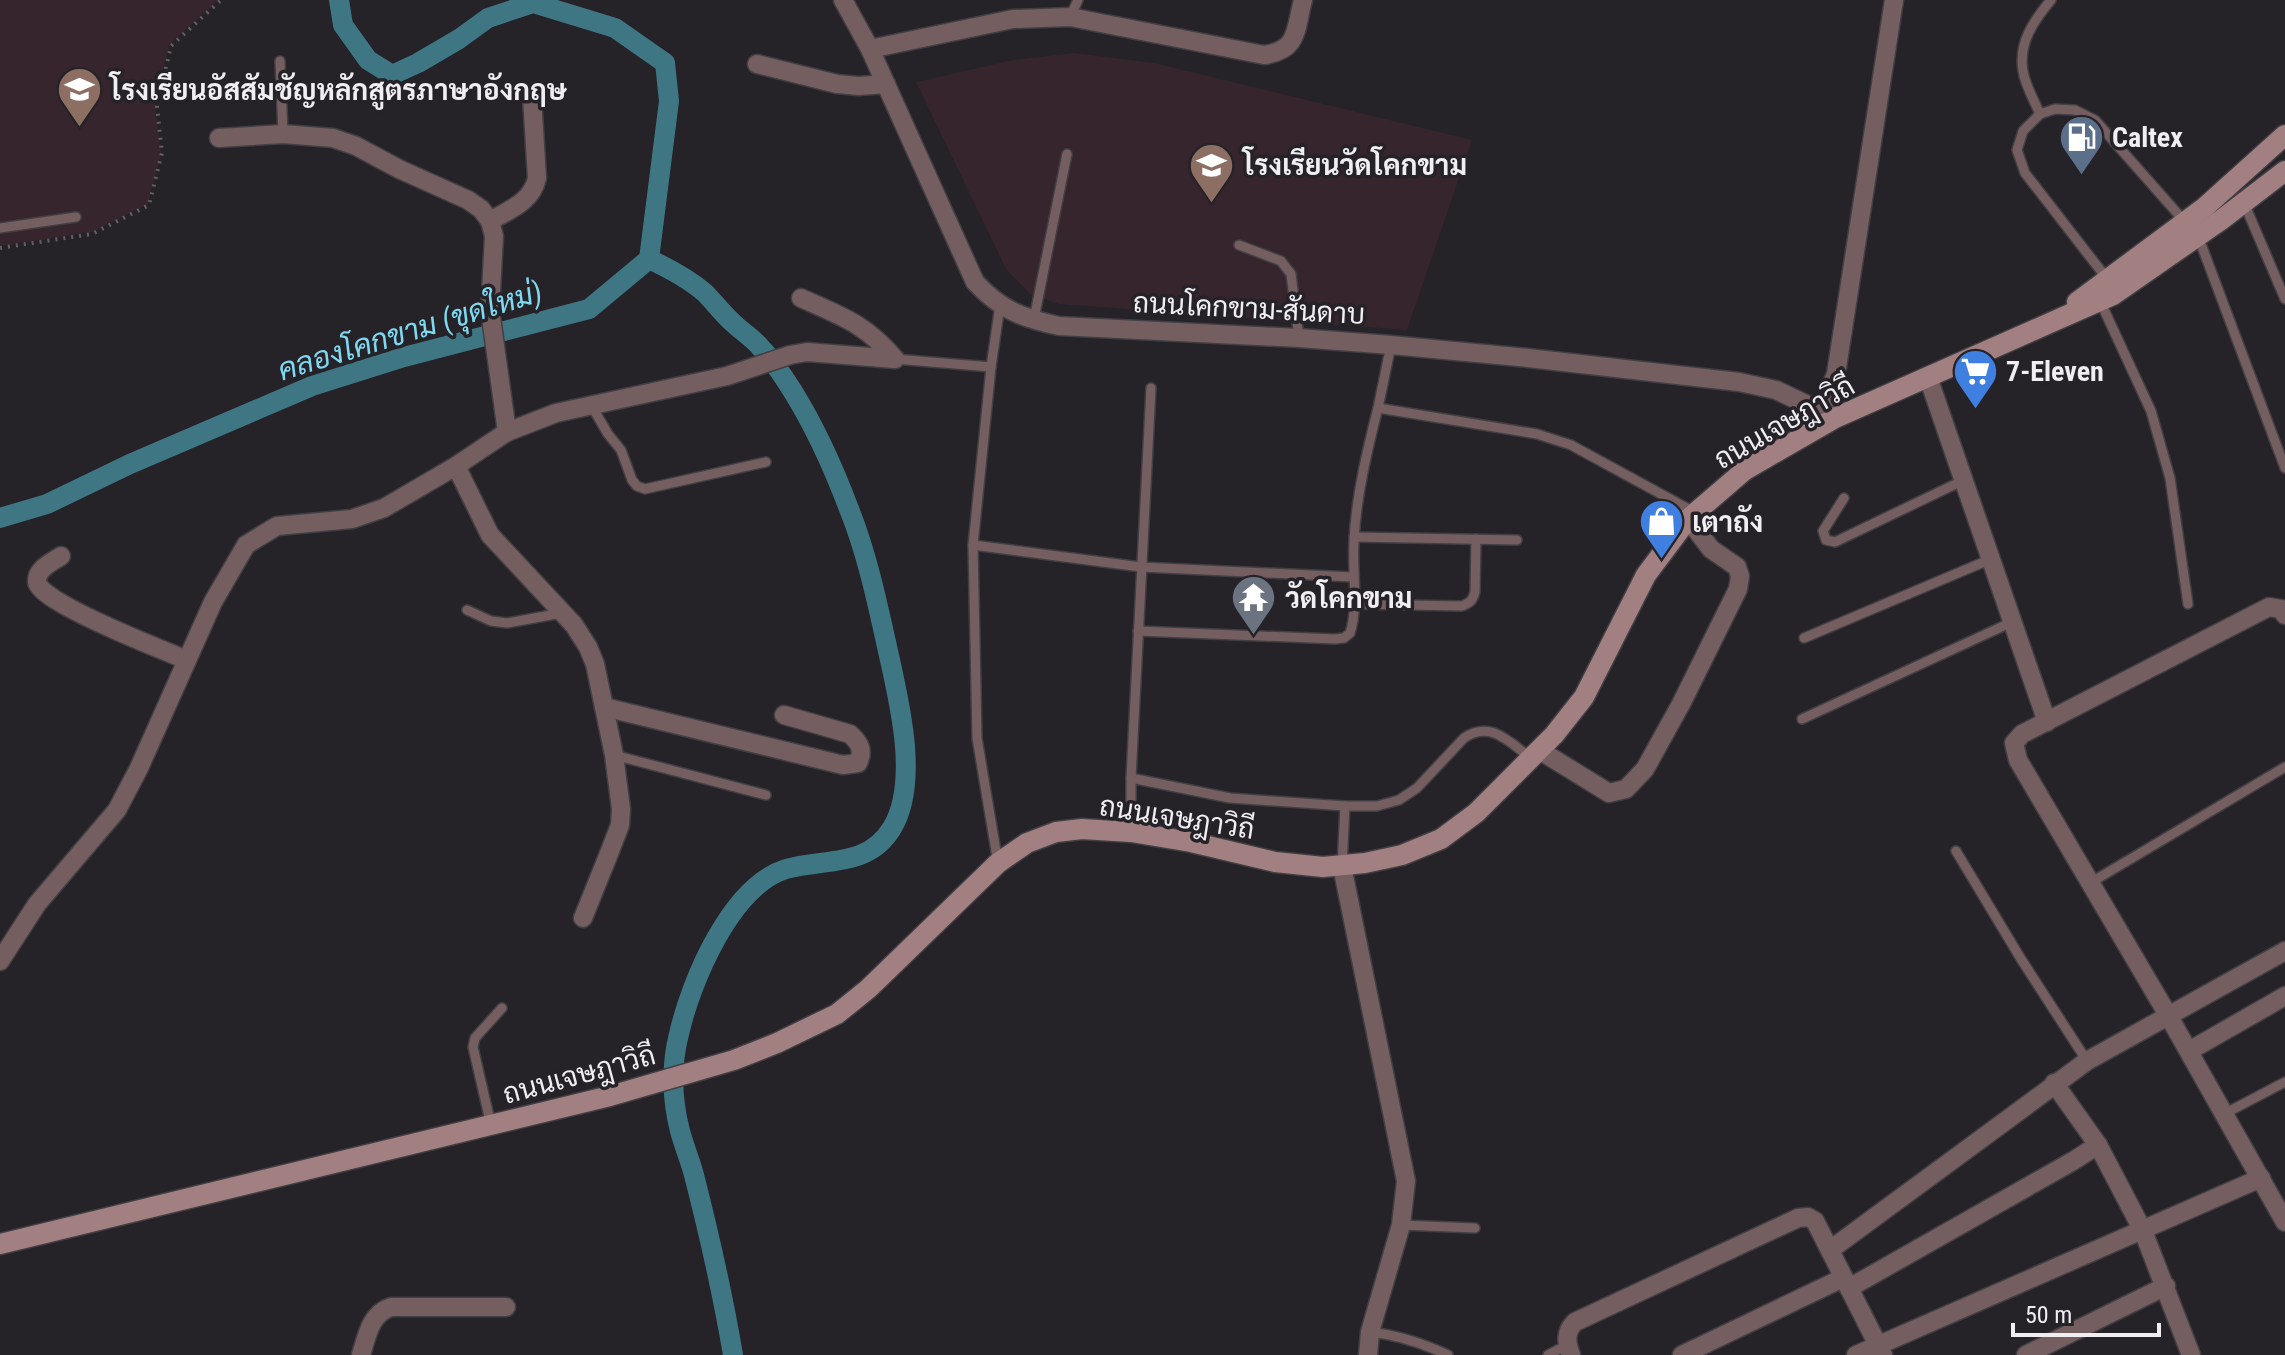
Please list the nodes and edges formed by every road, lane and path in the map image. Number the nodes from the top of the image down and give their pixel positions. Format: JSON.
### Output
{"nodes":[{"id":1,"x":221,"y":0,"type":"edge"},
{"id":2,"x":843,"y":0,"type":"edge"},
{"id":3,"x":1303,"y":0,"type":"edge"},
{"id":4,"x":1894,"y":0,"type":"edge"},
{"id":5,"x":2051,"y":0,"type":"edge"},
{"id":6,"x":1074,"y":9,"type":"edge"},
{"id":7,"x":870,"y":49,"type":"junction"},
{"id":8,"x":280,"y":61,"type":"dead end"},
{"id":9,"x":757,"y":64,"type":"dead end"},
{"id":10,"x":886,"y":84,"type":"junction"},
{"id":11,"x":532,"y":97,"type":"dead end"},
{"id":12,"x":2040,"y":114,"type":"junction"},
{"id":13,"x":283,"y":134,"type":"junction"},
{"id":14,"x":2285,"y":135,"type":"edge"},
{"id":15,"x":219,"y":138,"type":"dead end"},
{"id":16,"x":1067,"y":154,"type":"dead end"},
{"id":17,"x":2285,"y":171,"type":"edge"},
{"id":18,"x":2244,"y":203,"type":"junction"},
{"id":19,"x":76,"y":217,"type":"dead end"},
{"id":20,"x":490,"y":221,"type":"junction"},
{"id":21,"x":0,"y":228,"type":"edge"},
{"id":22,"x":2191,"y":229,"type":"junction"},
{"id":23,"x":1239,"y":245,"type":"dead end"},
{"id":24,"x":0,"y":248,"type":"edge"},
{"id":25,"x":2108,"y":280,"type":"junction"},
{"id":26,"x":801,"y":298,"type":"dead end"},
{"id":27,"x":2285,"y":299,"type":"edge"},
{"id":28,"x":2100,"y":301,"type":"junction"},
{"id":29,"x":1000,"y":305,"type":"junction"},
{"id":30,"x":1034,"y":321,"type":"junction"},
{"id":31,"x":2037,"y":329,"type":"junction"},
{"id":32,"x":1299,"y":338,"type":"junction"},
{"id":33,"x":1391,"y":345,"type":"junction"},
{"id":34,"x":895,"y":359,"type":"junction"},
{"id":35,"x":991,"y":367,"type":"junction"},
{"id":36,"x":1928,"y":377,"type":"junction"},
{"id":37,"x":1151,"y":388,"type":"dead end"},
{"id":38,"x":591,"y":405,"type":"junction"},
{"id":39,"x":1378,"y":408,"type":"junction"},
{"id":40,"x":1828,"y":414,"type":"junction"},
{"id":41,"x":507,"y":432,"type":"junction"},
{"id":42,"x":766,"y":462,"type":"dead end"},
{"id":43,"x":456,"y":466,"type":"junction"},
{"id":44,"x":2285,"y":468,"type":"edge"},
{"id":45,"x":1964,"y":480,"type":"junction"},
{"id":46,"x":1844,"y":498,"type":"dead end"},
{"id":47,"x":1691,"y":516,"type":"junction"},
{"id":48,"x":1354,"y":537,"type":"junction"},
{"id":49,"x":1476,"y":539,"type":"junction"},
{"id":50,"x":1517,"y":540,"type":"dead end"},
{"id":51,"x":973,"y":545,"type":"junction"},
{"id":52,"x":61,"y":556,"type":"dead end"},
{"id":53,"x":1991,"y":559,"type":"junction"},
{"id":54,"x":1141,"y":567,"type":"junction"},
{"id":55,"x":1353,"y":577,"type":"junction"},
{"id":56,"x":1353,"y":604,"type":"junction"},
{"id":57,"x":2188,"y":604,"type":"dead end"},
{"id":58,"x":467,"y":610,"type":"dead end"},
{"id":59,"x":562,"y":613,"type":"junction"},
{"id":60,"x":2285,"y":615,"type":"edge"},
{"id":61,"x":2012,"y":622,"type":"junction"},
{"id":62,"x":1138,"y":631,"type":"junction"},
{"id":63,"x":1804,"y":638,"type":"dead end"},
{"id":64,"x":187,"y":660,"type":"junction"},
{"id":65,"x":604,"y":707,"type":"junction"},
{"id":66,"x":784,"y":715,"type":"dead end"},
{"id":67,"x":1802,"y":719,"type":"dead end"},
{"id":68,"x":2047,"y":722,"type":"junction"},
{"id":69,"x":1535,"y":754,"type":"junction"},
{"id":70,"x":614,"y":755,"type":"junction"},
{"id":71,"x":2285,"y":767,"type":"edge"},
{"id":72,"x":1131,"y":778,"type":"junction"},
{"id":73,"x":766,"y":795,"type":"dead end"},
{"id":74,"x":1345,"y":806,"type":"junction"},
{"id":75,"x":1131,"y":832,"type":"junction"},
{"id":76,"x":1956,"y":851,"type":"dead end"},
{"id":77,"x":998,"y":863,"type":"junction"},
{"id":78,"x":1342,"y":866,"type":"junction"},
{"id":79,"x":2090,"y":883,"type":"junction"},
{"id":80,"x":583,"y":918,"type":"dead end"},
{"id":81,"x":2285,"y":951,"type":"edge"},
{"id":82,"x":0,"y":961,"type":"edge"},
{"id":83,"x":2285,"y":996,"type":"edge"},
{"id":84,"x":502,"y":1008,"type":"dead end"},
{"id":85,"x":2168,"y":1015,"type":"junction"},
{"id":86,"x":2189,"y":1051,"type":"junction"},
{"id":87,"x":2087,"y":1061,"type":"junction"},
{"id":88,"x":2285,"y":1082,"type":"edge"},
{"id":89,"x":2054,"y":1083,"type":"junction"},
{"id":90,"x":2224,"y":1114,"type":"junction"},
{"id":91,"x":491,"y":1125,"type":"junction"},
{"id":92,"x":2098,"y":1145,"type":"junction"},
{"id":93,"x":2261,"y":1178,"type":"junction"},
{"id":94,"x":2280,"y":1201,"type":"edge"},
{"id":95,"x":2285,"y":1222,"type":"edge"},
{"id":96,"x":1401,"y":1225,"type":"junction"},
{"id":97,"x":1475,"y":1228,"type":"dead end"},
{"id":98,"x":2143,"y":1231,"type":"junction"},
{"id":99,"x":0,"y":1244,"type":"edge"},
{"id":100,"x":1830,"y":1250,"type":"junction"},
{"id":101,"x":1846,"y":1283,"type":"junction"},
{"id":102,"x":2166,"y":1286,"type":"junction"},
{"id":103,"x":506,"y":1307,"type":"dead end"},
{"id":104,"x":1370,"y":1332,"type":"junction"},
{"id":105,"x":1569,"y":1350,"type":"edge"},
{"id":106,"x":1880,"y":1350,"type":"edge"},
{"id":107,"x":361,"y":1355,"type":"edge"},
{"id":108,"x":1368,"y":1355,"type":"edge"},
{"id":109,"x":1448,"y":1355,"type":"edge"},
{"id":110,"x":1548,"y":1355,"type":"edge"},
{"id":111,"x":1682,"y":1355,"type":"edge"},
{"id":112,"x":1856,"y":1355,"type":"edge"},
{"id":113,"x":2026,"y":1355,"type":"edge"},
{"id":114,"x":2191,"y":1355,"type":"edge"}],
"edges":[{"from":1,"to":24,"type":"path"},
{"from":2,"to":7,"type":"street","name":"ถนนโคกขาม-สันดาบ"},
{"from":3,"to":6,"type":"street"},
{"from":4,"to":40,"type":"street"},
{"from":5,"to":12,"type":"lane"},
{"from":6,"to":7,"type":"street"},
{"from":7,"to":10,"type":"street","name":"ถนนโคกขาม-สันดาบ"},
{"from":8,"to":13,"type":"lane"},
{"from":9,"to":10,"type":"street"},
{"from":10,"to":29,"type":"street","name":"ถนนโคกขาม-สันดาบ"},
{"from":11,"to":20,"type":"street"},
{"from":12,"to":22,"type":"lane"},
{"from":12,"to":25,"type":"lane"},
{"from":13,"to":15,"type":"street"},
{"from":13,"to":20,"type":"street"},
{"from":14,"to":22,"type":"street","name":"ถนนเจษฎาวิถี"},
{"from":16,"to":30,"type":"lane"},
{"from":17,"to":18,"type":"street","name":"ถนนเจษฎาวิถี"},
{"from":18,"to":22,"type":"street","name":"ถนนเจษฎาวิถี"},
{"from":18,"to":27,"type":"lane"},
{"from":19,"to":21,"type":"lane"},
{"from":20,"to":41,"type":"street"},
{"from":22,"to":25,"type":"street","name":"ถนนเจษฎาวิถี"},
{"from":22,"to":28,"type":"street","name":"ถนนเจษฎาวิถี"},
{"from":22,"to":44,"type":"lane"},
{"from":23,"to":32,"type":"lane"},
{"from":25,"to":31,"type":"street","name":"ถนนเจษฎาวิถี"},
{"from":26,"to":34,"type":"street"},
{"from":28,"to":31,"type":"street","name":"ถนนเจษฎาวิถี"},
{"from":28,"to":57,"type":"lane"},
{"from":29,"to":30,"type":"street","name":"ถนนโคกขาม-สันดาบ"},
{"from":29,"to":35,"type":"lane"},
{"from":30,"to":32,"type":"street","name":"ถนนโคกขาม-สันดาบ"},
{"from":31,"to":36,"type":"street","name":"ถนนเจษฎาวิถี"},
{"from":32,"to":33,"type":"street","name":"ถนนโคกขาม-สันดาบ"},
{"from":33,"to":39,"type":"lane"},
{"from":33,"to":40,"type":"street","name":"ถนนโคกขาม-สันดาบ"},
{"from":34,"to":35,"type":"lane"},
{"from":34,"to":38,"type":"street"},
{"from":35,"to":51,"type":"lane"},
{"from":36,"to":40,"type":"street","name":"ถนนเจษฎาวิถี"},
{"from":36,"to":45,"type":"street"},
{"from":37,"to":54,"type":"lane"},
{"from":38,"to":41,"type":"street"},
{"from":38,"to":42,"type":"lane"},
{"from":39,"to":47,"type":"lane"},
{"from":39,"to":48,"type":"lane"},
{"from":40,"to":47,"type":"street","name":"ถนนเจษฎาวิถี"},
{"from":41,"to":43,"type":"street"},
{"from":43,"to":59,"type":"street"},
{"from":43,"to":64,"type":"street"},
{"from":45,"to":46,"type":"lane"},
{"from":45,"to":53,"type":"street"},
{"from":47,"to":69,"type":"street","name":"ถนนเจษฎาวิถี"},
{"from":47,"to":69,"type":"street"},
{"from":48,"to":49,"type":"lane"},
{"from":48,"to":55,"type":"lane"},
{"from":49,"to":50,"type":"lane"},
{"from":49,"to":56,"type":"lane"},
{"from":51,"to":54,"type":"lane"},
{"from":51,"to":77,"type":"lane"},
{"from":52,"to":64,"type":"street"},
{"from":53,"to":61,"type":"street"},
{"from":53,"to":63,"type":"lane"},
{"from":54,"to":55,"type":"lane"},
{"from":54,"to":62,"type":"lane"},
{"from":55,"to":56,"type":"lane"},
{"from":56,"to":62,"type":"lane"},
{"from":58,"to":59,"type":"lane"},
{"from":59,"to":65,"type":"street"},
{"from":60,"to":68,"type":"street"},
{"from":61,"to":67,"type":"lane"},
{"from":61,"to":68,"type":"street"},
{"from":62,"to":72,"type":"lane"},
{"from":64,"to":82,"type":"street"},
{"from":65,"to":66,"type":"street"},
{"from":65,"to":70,"type":"street"},
{"from":68,"to":79,"type":"street"},
{"from":69,"to":74,"type":"lane"},
{"from":69,"to":78,"type":"street","name":"ถนนเจษฎาวิถี"},
{"from":70,"to":73,"type":"lane"},
{"from":70,"to":80,"type":"street"},
{"from":71,"to":79,"type":"lane"},
{"from":72,"to":74,"type":"lane"},
{"from":72,"to":75,"type":"lane"},
{"from":74,"to":78,"type":"lane"},
{"from":75,"to":77,"type":"street","name":"ถนนเจษฎาวิถี"},
{"from":75,"to":78,"type":"street","name":"ถนนเจษฎาวิถี"},
{"from":76,"to":87,"type":"lane"},
{"from":77,"to":91,"type":"street","name":"ถนนเจษฎาวิถี"},
{"from":78,"to":96,"type":"street"},
{"from":79,"to":85,"type":"street"},
{"from":81,"to":85,"type":"street"},
{"from":83,"to":86,"type":"street"},
{"from":84,"to":91,"type":"lane"},
{"from":85,"to":86,"type":"street"},
{"from":85,"to":87,"type":"street"},
{"from":86,"to":90,"type":"street"},
{"from":87,"to":89,"type":"street"},
{"from":88,"to":90,"type":"lane"},
{"from":89,"to":92,"type":"street"},
{"from":89,"to":100,"type":"street"},
{"from":90,"to":93,"type":"street"},
{"from":91,"to":99,"type":"street","name":"ถนนเจษฎาวิถี"},
{"from":92,"to":98,"type":"street"},
{"from":92,"to":101,"type":"street"},
{"from":93,"to":94,"type":"street"},
{"from":93,"to":98,"type":"street"},
{"from":94,"to":95,"type":"street"},
{"from":96,"to":97,"type":"lane"},
{"from":96,"to":104,"type":"street"},
{"from":98,"to":102,"type":"street"},
{"from":98,"to":106,"type":"street"},
{"from":100,"to":101,"type":"street"},
{"from":100,"to":105,"type":"street"},
{"from":101,"to":106,"type":"street"},
{"from":101,"to":111,"type":"street"},
{"from":102,"to":113,"type":"street"},
{"from":102,"to":114,"type":"street"},
{"from":103,"to":107,"type":"street"},
{"from":104,"to":108,"type":"street"},
{"from":104,"to":109,"type":"lane"},
{"from":105,"to":110,"type":"lane"},
{"from":106,"to":112,"type":"street"}]}
